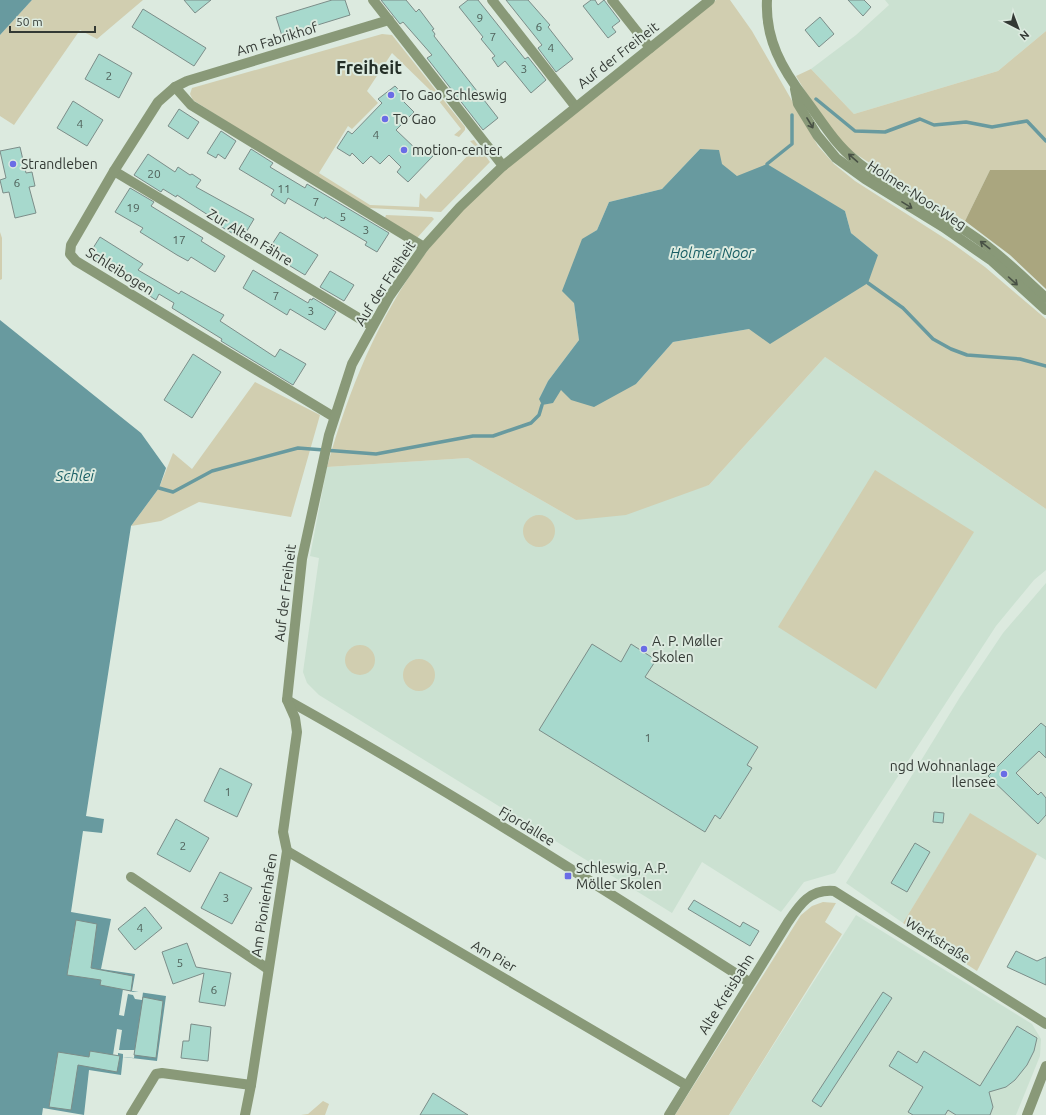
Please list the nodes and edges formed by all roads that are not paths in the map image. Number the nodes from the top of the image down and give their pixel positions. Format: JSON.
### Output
{"nodes":[{"id":1,"x":373,"y":0,"type":"edge"},
{"id":2,"x":492,"y":0,"type":"edge"},
{"id":3,"x":612,"y":0,"type":"edge"},
{"id":4,"x":710,"y":0,"type":"edge"},
{"id":5,"x":767,"y":0,"type":"edge"},
{"id":6,"x":389,"y":20,"type":"junction"},
{"id":7,"x":650,"y":48,"type":"junction"},
{"id":8,"x":175,"y":87,"type":"junction"},
{"id":9,"x":795,"y":87,"type":"junction"},
{"id":10,"x":575,"y":106,"type":"junction"},
{"id":11,"x":503,"y":166,"type":"junction"},
{"id":12,"x":114,"y":171,"type":"junction"},
{"id":13,"x":424,"y":247,"type":"junction"},
{"id":14,"x":1046,"y":298,"type":"edge"},
{"id":15,"x":1046,"y":310,"type":"edge"},
{"id":16,"x":372,"y":326,"type":"junction"},
{"id":17,"x":334,"y":417,"type":"junction"},
{"id":18,"x":287,"y":700,"type":"junction"},
{"id":19,"x":287,"y":851,"type":"junction"},
{"id":20,"x":131,"y":877,"type":"dead end"},
{"id":21,"x":813,"y":893,"type":"joint"},
{"id":22,"x":268,"y":969,"type":"junction"},
{"id":23,"x":749,"y":982,"type":"junction"},
{"id":24,"x":1046,"y":1024,"type":"edge"},
{"id":25,"x":1046,"y":1066,"type":"edge"},
{"id":26,"x":251,"y":1085,"type":"junction"},
{"id":27,"x":686,"y":1086,"type":"junction"},
{"id":28,"x":131,"y":1115,"type":"edge"},
{"id":29,"x":245,"y":1115,"type":"edge"},
{"id":30,"x":669,"y":1115,"type":"edge"},
{"id":31,"x":1027,"y":1115,"type":"edge"}],
"edges":[{"from":1,"to":6,"type":"street"},
{"from":2,"to":10,"type":"street"},
{"from":3,"to":7,"type":"street"},
{"from":4,"to":7,"type":"street","name":"Auf der Freiheit"},
{"from":5,"to":9,"type":"street","name":"Holmer-Noor-Weg"},
{"from":6,"to":8,"type":"street","name":"Am Fabrikhof"},
{"from":6,"to":11,"type":"street"},
{"from":7,"to":10,"type":"street","name":"Auf der Freiheit"},
{"from":8,"to":12,"type":"street","name":"Schleibogen"},
{"from":8,"to":13,"type":"street"},
{"from":14,"to":9,"type":"street","name":"Holmer-Noor-Weg","one_way":true},
{"from":9,"to":15,"type":"street","name":"Holmer-Noor-Weg","one_way":true},
{"from":10,"to":11,"type":"street","name":"Auf der Freiheit"},
{"from":11,"to":13,"type":"street","name":"Auf der Freiheit"},
{"from":12,"to":16,"type":"street","name":"Zur Alten Fähre"},
{"from":12,"to":17,"type":"street","name":"Schleibogen"},
{"from":13,"to":16,"type":"street","name":"Auf der Freiheit"},
{"from":16,"to":17,"type":"street","name":"Auf der Freiheit"},
{"from":17,"to":18,"type":"street","name":"Auf der Freiheit"},
{"from":18,"to":19,"type":"street","name":"Am Pionierhafen"},
{"from":18,"to":23,"type":"street","name":"Fjordallee"},
{"from":19,"to":22,"type":"street","name":"Am Pionierhafen"},
{"from":19,"to":27,"type":"street","name":"Am Pier"},
{"from":20,"to":22,"type":"street"},
{"from":21,"to":23,"type":"street","name":"Alte Kreisbahn"},
{"from":21,"to":24,"type":"street","name":"Werkstraße"},
{"from":22,"to":26,"type":"street","name":"Am Pionierhafen"},
{"from":23,"to":27,"type":"street","name":"Alte Kreisbahn"},
{"from":25,"to":31,"type":"street"},
{"from":26,"to":28,"type":"street"},
{"from":26,"to":29,"type":"street","name":"Am Pionierhafen"},
{"from":27,"to":30,"type":"street","name":"Alte Kreisbahn"}]}
